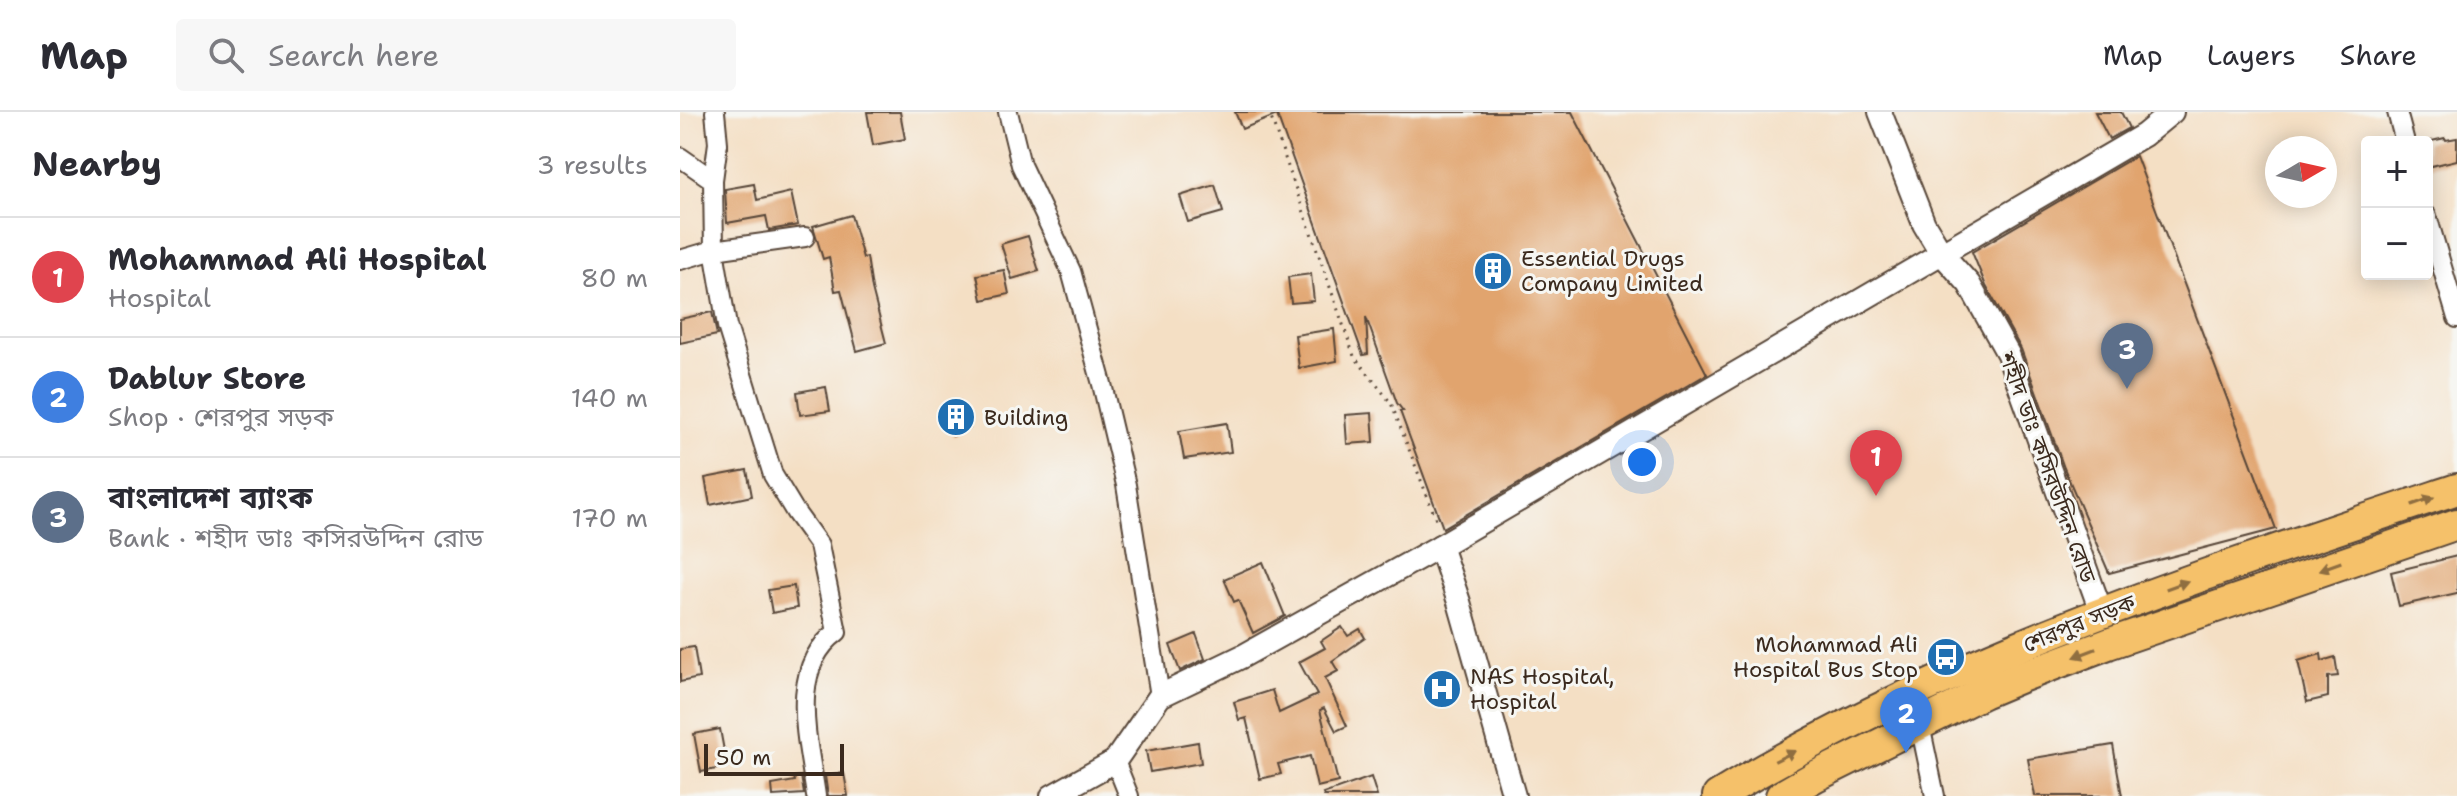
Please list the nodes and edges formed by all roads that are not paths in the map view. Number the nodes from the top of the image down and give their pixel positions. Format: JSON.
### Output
{"nodes":[{"id":1,"x":715,"y":112,"type":"edge"},
{"id":2,"x":1008,"y":112,"type":"edge"},
{"id":3,"x":1880,"y":112,"type":"edge"},
{"id":4,"x":2172,"y":112,"type":"edge"},
{"id":5,"x":2397,"y":112,"type":"edge"},
{"id":6,"x":2403,"y":136,"type":"edge"},
{"id":7,"x":680,"y":157,"type":"edge"},
{"id":8,"x":713,"y":180,"type":"junction"},
{"id":9,"x":2433,"y":236,"type":"edge"},
{"id":10,"x":805,"y":237,"type":"dead end"},
{"id":11,"x":714,"y":250,"type":"junction"},
{"id":12,"x":1942,"y":254,"type":"junction"},
{"id":13,"x":680,"y":260,"type":"edge"},
{"id":14,"x":2457,"y":318,"type":"edge"},
{"id":15,"x":2457,"y":489,"type":"edge"},
{"id":16,"x":2457,"y":524,"type":"edge"},
{"id":17,"x":1443,"y":544,"type":"junction"},
{"id":18,"x":2102,"y":614,"type":"junction"},
{"id":19,"x":1160,"y":696,"type":"junction"},
{"id":20,"x":1907,"y":697,"type":"junction"},
{"id":21,"x":1920,"y":725,"type":"junction"},
{"id":22,"x":1115,"y":761,"type":"junction"},
{"id":23,"x":816,"y":796,"type":"edge"},
{"id":24,"x":1052,"y":796,"type":"edge"},
{"id":25,"x":1129,"y":796,"type":"edge"},
{"id":26,"x":1514,"y":796,"type":"edge"},
{"id":27,"x":1718,"y":796,"type":"edge"},
{"id":28,"x":1781,"y":796,"type":"edge"},
{"id":29,"x":1935,"y":796,"type":"edge"}],
"edges":[{"from":1,"to":8,"type":"street"},
{"from":2,"to":19,"type":"street"},
{"from":3,"to":12,"type":"street","name":"শহীদ ডাঃ কসিরউদ্দিন রোড"},
{"from":4,"to":12,"type":"street"},
{"from":5,"to":6,"type":"street"},
{"from":7,"to":8,"type":"street"},
{"from":8,"to":11,"type":"street"},
{"from":9,"to":14,"type":"street"},
{"from":10,"to":11,"type":"street"},
{"from":11,"to":13,"type":"street"},
{"from":11,"to":23,"type":"street"},
{"from":12,"to":17,"type":"street"},
{"from":12,"to":18,"type":"street","name":"শহীদ ডাঃ কসিরউদ্দিন রোড"},
{"from":18,"to":15,"type":"highway","name":"শেরপুর সড়ক","one_way":true},
{"from":16,"to":21,"type":"highway","name":"শেরপুর সড়ক","one_way":true},
{"from":17,"to":19,"type":"street"},
{"from":17,"to":26,"type":"street"},
{"from":18,"to":20,"type":"highway","name":"শেরপুর সড়ক"},
{"from":19,"to":22,"type":"street"},
{"from":20,"to":21,"type":"street"},
{"from":27,"to":20,"type":"highway","name":"শেরপুর সড়ক","one_way":true},
{"from":21,"to":28,"type":"highway","name":"শেরপুর সড়ক"},
{"from":21,"to":29,"type":"street"},
{"from":22,"to":24,"type":"street"},
{"from":22,"to":25,"type":"street"}]}
